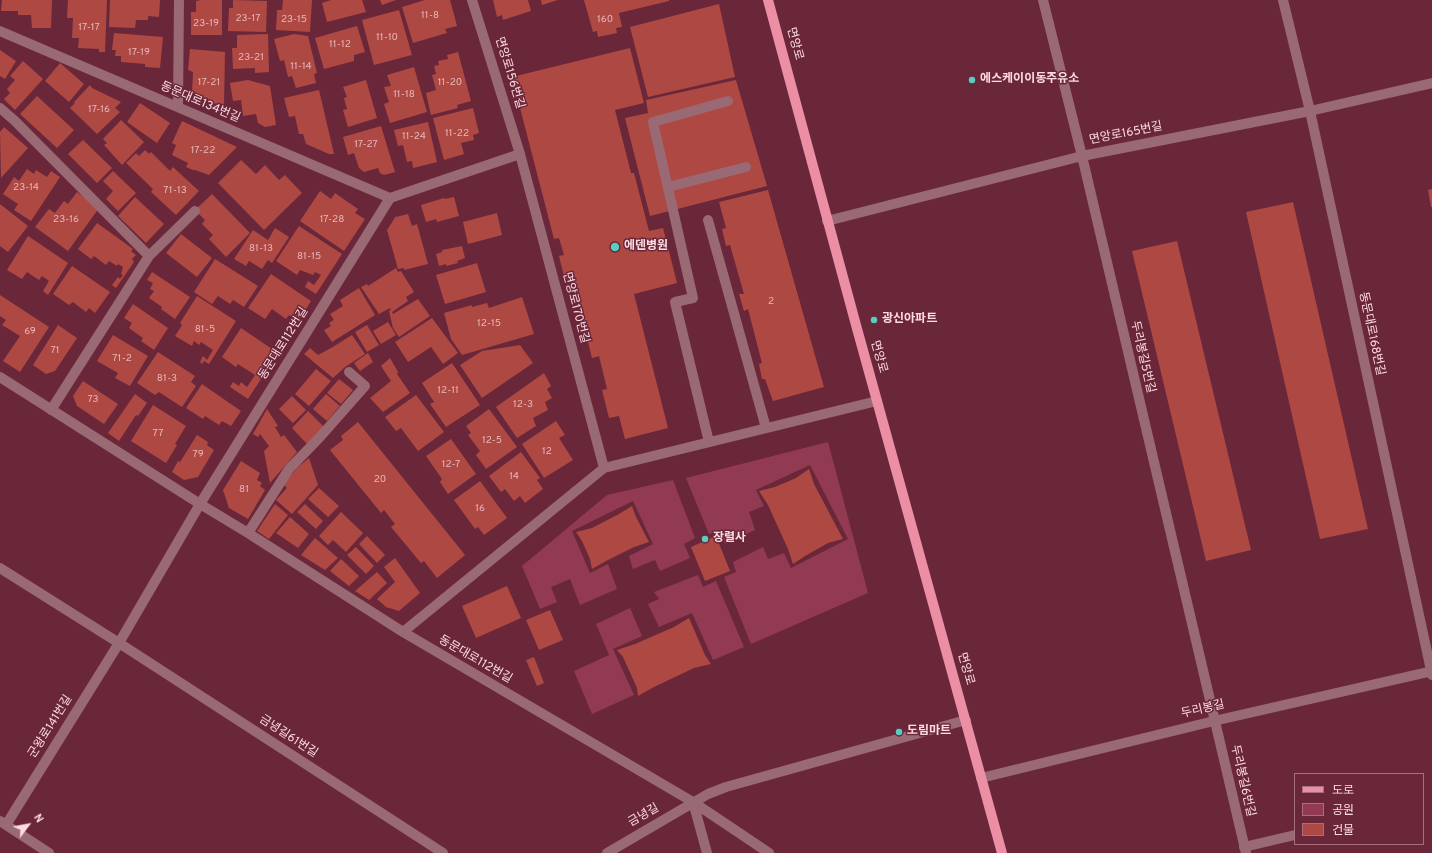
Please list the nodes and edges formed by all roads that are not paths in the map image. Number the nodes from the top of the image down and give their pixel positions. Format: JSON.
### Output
{"nodes":[{"id":1,"x":179,"y":0,"type":"edge"},
{"id":2,"x":472,"y":0,"type":"edge"},
{"id":3,"x":768,"y":0,"type":"edge"},
{"id":4,"x":1043,"y":0,"type":"edge"},
{"id":5,"x":1283,"y":0,"type":"edge"},
{"id":6,"x":0,"y":32,"type":"edge"},
{"id":7,"x":1432,"y":83,"type":"edge"},
{"id":8,"x":728,"y":101,"type":"dead end"},
{"id":9,"x":178,"y":107,"type":"junction"},
{"id":10,"x":0,"y":108,"type":"edge"},
{"id":11,"x":1310,"y":111,"type":"junction"},
{"id":12,"x":520,"y":154,"type":"junction"},
{"id":13,"x":1082,"y":156,"type":"junction"},
{"id":14,"x":746,"y":167,"type":"dead end"},
{"id":15,"x":668,"y":187,"type":"junction"},
{"id":16,"x":390,"y":198,"type":"junction"},
{"id":17,"x":195,"y":211,"type":"dead end"},
{"id":18,"x":708,"y":220,"type":"dead end"},
{"id":19,"x":827,"y":221,"type":"junction"},
{"id":20,"x":149,"y":256,"type":"junction"},
{"id":21,"x":349,"y":372,"type":"dead end"},
{"id":22,"x":0,"y":377,"type":"edge"},
{"id":23,"x":877,"y":401,"type":"junction"},
{"id":24,"x":51,"y":410,"type":"junction"},
{"id":25,"x":766,"y":428,"type":"junction"},
{"id":26,"x":709,"y":442,"type":"junction"},
{"id":27,"x":604,"y":468,"type":"junction"},
{"id":28,"x":200,"y":504,"type":"junction"},
{"id":29,"x":248,"y":533,"type":"junction"},
{"id":30,"x":0,"y":568,"type":"edge"},
{"id":31,"x":403,"y":632,"type":"junction"},
{"id":32,"x":119,"y":643,"type":"junction"},
{"id":33,"x":1432,"y":672,"type":"edge"},
{"id":34,"x":966,"y":720,"type":"junction"},
{"id":35,"x":1214,"y":721,"type":"junction"},
{"id":36,"x":981,"y":778,"type":"junction"},
{"id":37,"x":693,"y":802,"type":"junction"},
{"id":38,"x":3,"y":823,"type":"edge"},
{"id":39,"x":1294,"y":835,"type":"edge"},
{"id":40,"x":1245,"y":850,"type":"edge"},
{"id":41,"x":49,"y":853,"type":"edge"},
{"id":42,"x":443,"y":853,"type":"edge"},
{"id":43,"x":607,"y":853,"type":"edge"},
{"id":44,"x":707,"y":853,"type":"edge"},
{"id":45,"x":769,"y":853,"type":"edge"},
{"id":46,"x":1002,"y":853,"type":"edge"}],
"edges":[{"from":1,"to":9,"type":"street"},
{"from":2,"to":12,"type":"street","name":"면앙로156번길"},
{"from":3,"to":19,"type":"main road","name":"면앙로"},
{"from":4,"to":13,"type":"street","name":"두리봉길5번길"},
{"from":5,"to":11,"type":"street","name":"동문대로168번길"},
{"from":6,"to":9,"type":"street","name":"동문대로134번길"},
{"from":7,"to":11,"type":"street","name":"면앙로165번길"},
{"from":8,"to":15,"type":"street"},
{"from":9,"to":16,"type":"street","name":"동문대로134번길"},
{"from":10,"to":20,"type":"street"},
{"from":11,"to":13,"type":"street","name":"면앙로165번길"},
{"from":11,"to":33,"type":"street","name":"동문대로168번길"},
{"from":12,"to":16,"type":"street"},
{"from":12,"to":27,"type":"street","name":"면앙로170번길"},
{"from":13,"to":19,"type":"street","name":"면앙로165번길"},
{"from":13,"to":35,"type":"street","name":"두리봉길5번길"},
{"from":14,"to":15,"type":"street"},
{"from":15,"to":26,"type":"street"},
{"from":16,"to":28,"type":"street","name":"동문대로112번길"},
{"from":17,"to":20,"type":"street"},
{"from":18,"to":25,"type":"street"},
{"from":19,"to":23,"type":"main road","name":"면앙로"},
{"from":20,"to":24,"type":"street"},
{"from":21,"to":29,"type":"street"},
{"from":22,"to":24,"type":"street","name":"동문대로112번길"},
{"from":23,"to":25,"type":"street"},
{"from":23,"to":34,"type":"main road","name":"면앙로"},
{"from":24,"to":28,"type":"street","name":"동문대로112번길"},
{"from":25,"to":26,"type":"street"},
{"from":26,"to":27,"type":"street"},
{"from":27,"to":31,"type":"street"},
{"from":28,"to":29,"type":"street","name":"동문대로112번길"},
{"from":28,"to":32,"type":"street"},
{"from":29,"to":31,"type":"street","name":"동문대로112번길"},
{"from":30,"to":32,"type":"street","name":"금녕길61번길"},
{"from":31,"to":37,"type":"street","name":"동문대로112번길"},
{"from":32,"to":38,"type":"street","name":"군왕로141번길"},
{"from":32,"to":42,"type":"street","name":"금녕길61번길"},
{"from":33,"to":35,"type":"street","name":"두리봉길"},
{"from":34,"to":36,"type":"main road","name":"면앙로"},
{"from":34,"to":37,"type":"street"},
{"from":35,"to":36,"type":"street","name":"두리봉길"},
{"from":35,"to":40,"type":"street","name":"두리봉길6번길"},
{"from":36,"to":46,"type":"main road","name":"면앙로"},
{"from":37,"to":43,"type":"street","name":"금녕길"},
{"from":37,"to":44,"type":"street"},
{"from":37,"to":45,"type":"street","name":"동문대로112번길"},
{"from":38,"to":41,"type":"street","name":"군왕로141번길"},
{"from":39,"to":40,"type":"street","name":"두리봉길6번길"}]}
